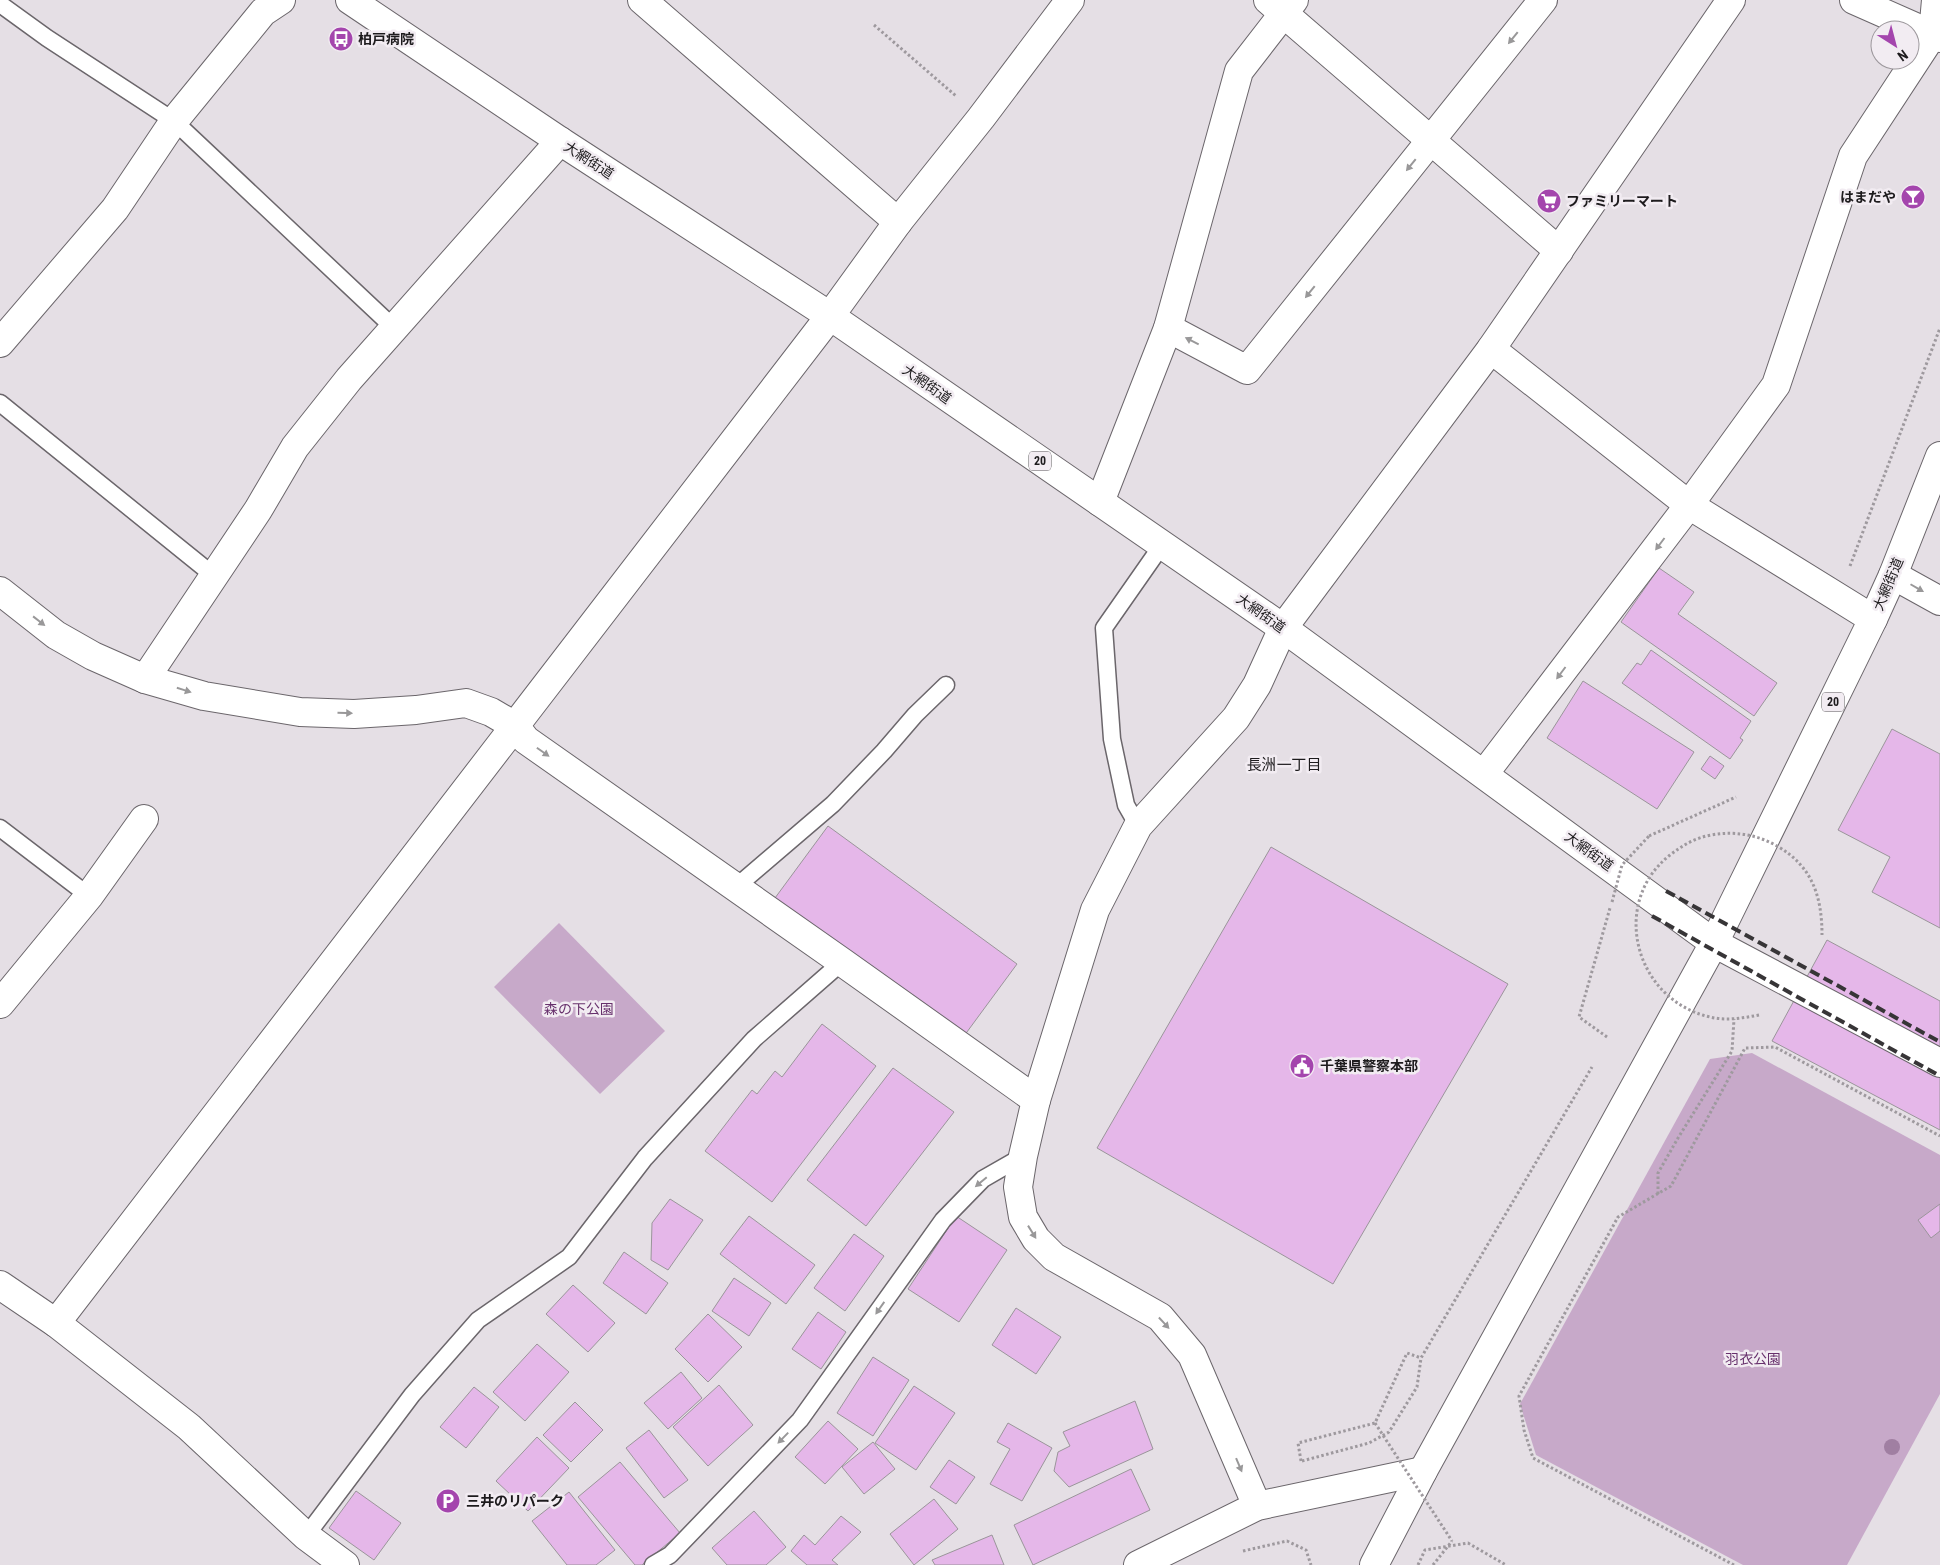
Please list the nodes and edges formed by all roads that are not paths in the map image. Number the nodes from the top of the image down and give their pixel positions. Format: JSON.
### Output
{"nodes":[{"id":1,"x":280,"y":0,"type":"edge"},
{"id":2,"x":350,"y":0,"type":"edge"},
{"id":3,"x":642,"y":0,"type":"edge"},
{"id":4,"x":1070,"y":0,"type":"edge"},
{"id":5,"x":1543,"y":0,"type":"edge"},
{"id":6,"x":1731,"y":0,"type":"edge"},
{"id":7,"x":1854,"y":0,"type":"edge"},
{"id":8,"x":1936,"y":0,"type":"edge"},
{"id":9,"x":0,"y":4,"type":"edge"},
{"id":10,"x":1282,"y":5,"type":"edge"},
{"id":11,"x":1937,"y":36,"type":"edge"},
{"id":12,"x":174,"y":121,"type":"junction"},
{"id":13,"x":1431,"y":140,"type":"junction"},
{"id":14,"x":560,"y":142,"type":"junction"},
{"id":15,"x":898,"y":222,"type":"junction"},
{"id":16,"x":1559,"y":250,"type":"junction"},
{"id":17,"x":830,"y":316,"type":"junction"},
{"id":18,"x":394,"y":328,"type":"junction"},
{"id":19,"x":1168,"y":328,"type":"junction"},
{"id":20,"x":0,"y":344,"type":"edge"},
{"id":21,"x":1491,"y":349,"type":"junction"},
{"id":22,"x":0,"y":403,"type":"edge"},
{"id":23,"x":1940,"y":456,"type":"edge"},
{"id":24,"x":1100,"y":502,"type":"junction"},
{"id":25,"x":1689,"y":505,"type":"junction"},
{"id":26,"x":1162,"y":545,"type":"junction"},
{"id":27,"x":1893,"y":575,"type":"junction"},
{"id":28,"x":213,"y":576,"type":"junction"},
{"id":29,"x":0,"y":591,"type":"edge"},
{"id":30,"x":1940,"y":601,"type":"edge"},
{"id":31,"x":1873,"y":619,"type":"junction"},
{"id":32,"x":1283,"y":628,"type":"junction"},
{"id":33,"x":145,"y":679,"type":"junction"},
{"id":34,"x":946,"y":685,"type":"dead end"},
{"id":35,"x":515,"y":726,"type":"junction"},
{"id":36,"x":1484,"y":774,"type":"junction"},
{"id":37,"x":144,"y":819,"type":"dead end"},
{"id":38,"x":1138,"y":826,"type":"junction"},
{"id":39,"x":0,"y":828,"type":"edge"},
{"id":40,"x":736,"y":887,"type":"junction"},
{"id":41,"x":89,"y":896,"type":"junction"},
{"id":42,"x":1714,"y":943,"type":"junction"},
{"id":43,"x":842,"y":962,"type":"junction"},
{"id":44,"x":0,"y":1004,"type":"edge"},
{"id":45,"x":1940,"y":1063,"type":"edge"},
{"id":46,"x":1036,"y":1100,"type":"junction"},
{"id":47,"x":1023,"y":1156,"type":"junction"},
{"id":48,"x":0,"y":1285,"type":"edge"},
{"id":49,"x":56,"y":1323,"type":"junction"},
{"id":50,"x":1423,"y":1471,"type":"junction"},
{"id":51,"x":1257,"y":1506,"type":"junction"},
{"id":52,"x":306,"y":1536,"type":"junction"},
{"id":53,"x":345,"y":1565,"type":"edge"},
{"id":54,"x":653,"y":1565,"type":"edge"},
{"id":55,"x":1138,"y":1565,"type":"edge"},
{"id":56,"x":1374,"y":1565,"type":"edge"}],
"edges":[{"from":1,"to":12,"type":"street"},
{"from":2,"to":14,"type":"street","name":"大網街道","number":"20"},
{"from":3,"to":15,"type":"street"},
{"from":4,"to":15,"type":"street"},
{"from":5,"to":13,"type":"street","one_way":true},
{"from":6,"to":16,"type":"street"},
{"from":7,"to":11,"type":"street"},
{"from":8,"to":11,"type":"street"},
{"from":9,"to":12,"type":"lane"},
{"from":10,"to":13,"type":"street"},
{"from":10,"to":19,"type":"street"},
{"from":11,"to":25,"type":"street"},
{"from":12,"to":18,"type":"lane"},
{"from":12,"to":20,"type":"street"},
{"from":13,"to":16,"type":"street"},
{"from":13,"to":19,"type":"street","one_way":true},
{"from":14,"to":17,"type":"street","name":"大網街道","number":"20"},
{"from":14,"to":18,"type":"street"},
{"from":15,"to":17,"type":"street"},
{"from":16,"to":21,"type":"street"},
{"from":17,"to":24,"type":"street","name":"大網街道","number":"20"},
{"from":17,"to":35,"type":"street"},
{"from":18,"to":28,"type":"street"},
{"from":19,"to":24,"type":"street"},
{"from":21,"to":25,"type":"street"},
{"from":21,"to":32,"type":"street"},
{"from":22,"to":28,"type":"lane"},
{"from":23,"to":27,"type":"street","name":"大網街道","number":"20"},
{"from":24,"to":26,"type":"street","name":"大網街道","number":"20"},
{"from":25,"to":31,"type":"street"},
{"from":25,"to":36,"type":"street","one_way":true},
{"from":26,"to":32,"type":"street","name":"大網街道","number":"20"},
{"from":26,"to":38,"type":"lane"},
{"from":27,"to":30,"type":"street","one_way":true},
{"from":27,"to":31,"type":"street","name":"大網街道","number":"20"},
{"from":28,"to":33,"type":"street"},
{"from":29,"to":33,"type":"street","one_way":true},
{"from":31,"to":42,"type":"street","name":"大網街道","number":"20"},
{"from":32,"to":36,"type":"street","name":"大網街道","number":"20"},
{"from":32,"to":38,"type":"street"},
{"from":33,"to":35,"type":"street","one_way":true},
{"from":34,"to":40,"type":"lane"},
{"from":35,"to":40,"type":"street","one_way":true},
{"from":35,"to":49,"type":"street"},
{"from":36,"to":42,"type":"street","name":"大網街道","number":"20"},
{"from":37,"to":41,"type":"street"},
{"from":38,"to":46,"type":"street"},
{"from":39,"to":41,"type":"lane"},
{"from":40,"to":43,"type":"street"},
{"from":41,"to":44,"type":"street"},
{"from":42,"to":45,"type":"street"},
{"from":42,"to":50,"type":"street"},
{"from":43,"to":46,"type":"street"},
{"from":43,"to":52,"type":"lane"},
{"from":46,"to":47,"type":"street"},
{"from":47,"to":51,"type":"street","one_way":true},
{"from":47,"to":54,"type":"lane","one_way":true},
{"from":48,"to":49,"type":"street"},
{"from":49,"to":52,"type":"street"},
{"from":50,"to":51,"type":"street"},
{"from":50,"to":56,"type":"street"},
{"from":51,"to":55,"type":"street"},
{"from":52,"to":53,"type":"street"}]}
